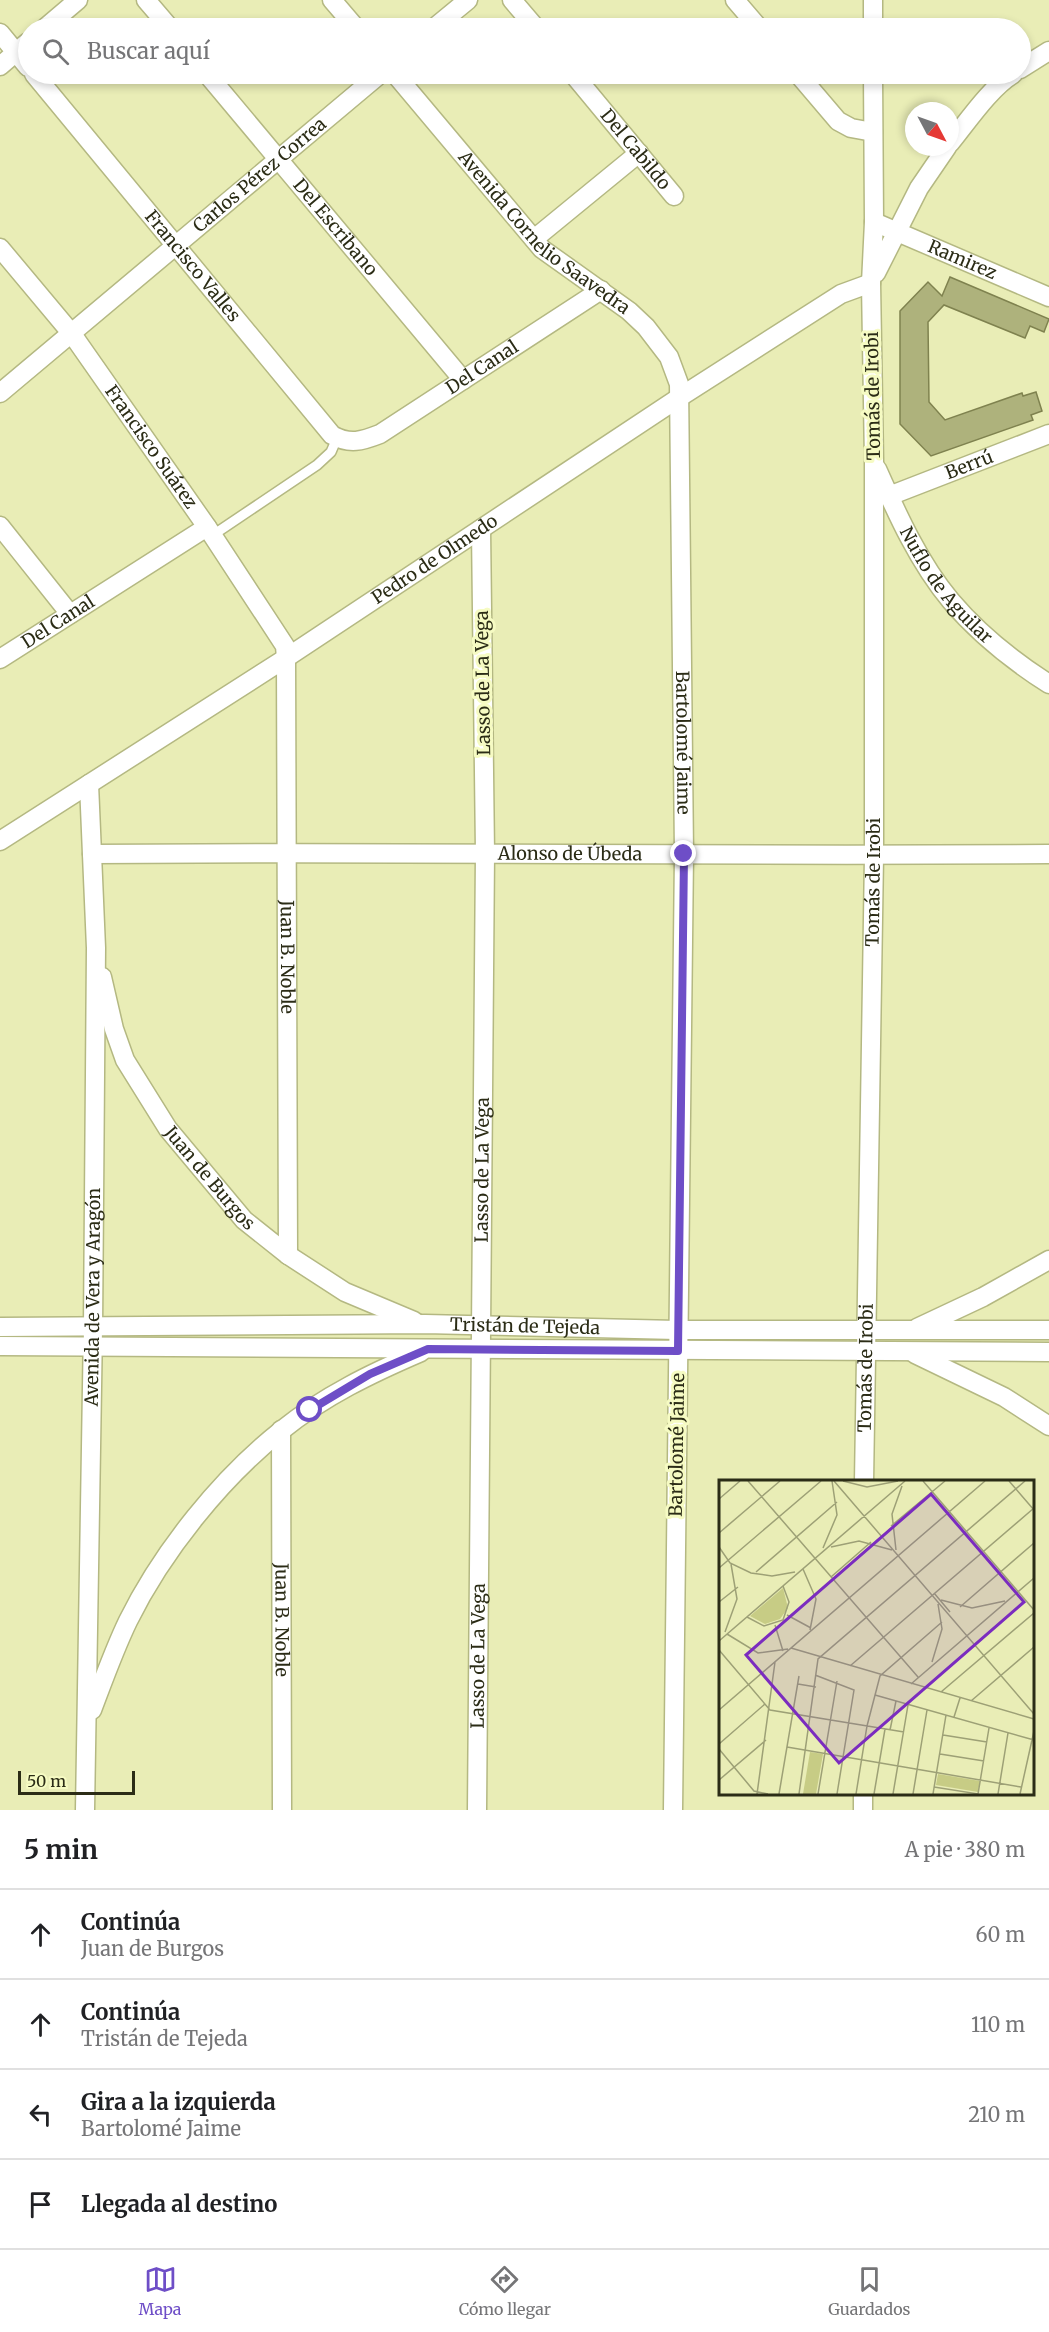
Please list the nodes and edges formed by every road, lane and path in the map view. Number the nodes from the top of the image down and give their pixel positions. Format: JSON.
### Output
{"nodes":[{"id":1,"x":78,"y":0,"type":"edge"},
{"id":2,"x":146,"y":0,"type":"edge"},
{"id":3,"x":332,"y":0,"type":"edge"},
{"id":4,"x":468,"y":0,"type":"edge"},
{"id":5,"x":512,"y":0,"type":"edge"},
{"id":6,"x":735,"y":0,"type":"edge"},
{"id":7,"x":873,"y":0,"type":"edge"},
{"id":8,"x":57,"y":18,"type":"edge"},
{"id":9,"x":161,"y":18,"type":"edge"},
{"id":10,"x":347,"y":18,"type":"edge"},
{"id":11,"x":446,"y":18,"type":"edge"},
{"id":12,"x":527,"y":18,"type":"edge"},
{"id":13,"x":750,"y":18,"type":"edge"},
{"id":14,"x":873,"y":18,"type":"edge"},
{"id":15,"x":0,"y":33,"type":"edge"},
{"id":16,"x":18,"y":44,"type":"edge"},
{"id":17,"x":18,"y":50,"type":"edge"},
{"id":18,"x":1049,"y":51,"type":"edge"},
{"id":19,"x":1031,"y":62,"type":"edge"},
{"id":20,"x":0,"y":66,"type":"edge"},
{"id":21,"x":42,"y":84,"type":"edge"},
{"id":22,"x":215,"y":84,"type":"edge"},
{"id":23,"x":368,"y":84,"type":"edge"},
{"id":24,"x":403,"y":84,"type":"edge"},
{"id":25,"x":581,"y":84,"type":"edge"},
{"id":26,"x":807,"y":84,"type":"edge"},
{"id":27,"x":873,"y":84,"type":"edge"},
{"id":28,"x":1001,"y":84,"type":"edge"},
{"id":29,"x":873,"y":132,"type":"junction"},
{"id":30,"x":959,"y":132,"type":"edge"},
{"id":31,"x":639,"y":153,"type":"junction"},
{"id":32,"x":941,"y":156,"type":"edge"},
{"id":33,"x":278,"y":160,"type":"junction"},
{"id":34,"x":674,"y":196,"type":"dead end"},
{"id":35,"x":874,"y":222,"type":"junction"},
{"id":36,"x":896,"y":231,"type":"junction"},
{"id":37,"x":534,"y":239,"type":"junction"},
{"id":38,"x":176,"y":245,"type":"junction"},
{"id":39,"x":0,"y":248,"type":"edge"},
{"id":40,"x":871,"y":283,"type":"junction"},
{"id":41,"x":601,"y":290,"type":"junction"},
{"id":42,"x":1049,"y":297,"type":"edge"},
{"id":43,"x":72,"y":334,"type":"junction"},
{"id":44,"x":463,"y":380,"type":"junction"},
{"id":45,"x":0,"y":393,"type":"edge"},
{"id":46,"x":680,"y":397,"type":"junction"},
{"id":47,"x":1049,"y":434,"type":"edge"},
{"id":48,"x":337,"y":438,"type":"junction"},
{"id":49,"x":874,"y":462,"type":"junction"},
{"id":50,"x":889,"y":496,"type":"junction"},
{"id":51,"x":0,"y":526,"type":"edge"},
{"id":52,"x":482,"y":529,"type":"junction"},
{"id":53,"x":210,"y":531,"type":"junction"},
{"id":54,"x":70,"y":614,"type":"junction"},
{"id":55,"x":286,"y":658,"type":"junction"},
{"id":56,"x":0,"y":659,"type":"edge"},
{"id":57,"x":1049,"y":684,"type":"edge"},
{"id":58,"x":89,"y":784,"type":"junction"},
{"id":59,"x":0,"y":841,"type":"edge"},
{"id":60,"x":288,"y":852,"type":"junction"},
{"id":61,"x":485,"y":853,"type":"junction"},
{"id":62,"x":92,"y":854,"type":"junction"},
{"id":63,"x":684,"y":854,"type":"junction"},
{"id":64,"x":1049,"y":854,"type":"edge"},
{"id":65,"x":874,"y":856,"type":"junction"},
{"id":66,"x":96,"y":948,"type":"junction"},
{"id":67,"x":288,"y":1255,"type":"junction"},
{"id":68,"x":1049,"y":1260,"type":"edge"},
{"id":69,"x":424,"y":1324,"type":"junction"},
{"id":70,"x":0,"y":1327,"type":"edge"},
{"id":71,"x":93,"y":1327,"type":"junction"},
{"id":72,"x":480,"y":1327,"type":"junction"},
{"id":73,"x":677,"y":1330,"type":"junction"},
{"id":74,"x":866,"y":1330,"type":"junction"},
{"id":75,"x":912,"y":1330,"type":"junction"},
{"id":76,"x":1049,"y":1330,"type":"edge"},
{"id":77,"x":0,"y":1346,"type":"edge"},
{"id":78,"x":91,"y":1346,"type":"junction"},
{"id":79,"x":428,"y":1349,"type":"junction"},
{"id":80,"x":480,"y":1349,"type":"junction"},
{"id":81,"x":678,"y":1351,"type":"junction"},
{"id":82,"x":865,"y":1351,"type":"junction"},
{"id":83,"x":908,"y":1351,"type":"junction"},
{"id":84,"x":1049,"y":1352,"type":"edge"},
{"id":85,"x":1049,"y":1426,"type":"edge"},
{"id":86,"x":281,"y":1430,"type":"junction"},
{"id":87,"x":864,"y":1480,"type":"edge"},
{"id":88,"x":87,"y":1723,"type":"junction"},
{"id":89,"x":85,"y":1810,"type":"edge"},
{"id":90,"x":282,"y":1810,"type":"edge"},
{"id":91,"x":477,"y":1810,"type":"edge"},
{"id":92,"x":673,"y":1810,"type":"edge"}],
"edges":[{"from":1,"to":8,"type":"street"},
{"from":2,"to":9,"type":"street"},
{"from":3,"to":10,"type":"street"},
{"from":4,"to":11,"type":"street"},
{"from":5,"to":12,"type":"street"},
{"from":6,"to":13,"type":"street"},
{"from":7,"to":14,"type":"street"},
{"from":15,"to":16,"type":"street"},
{"from":17,"to":20,"type":"street"},
{"from":18,"to":19,"type":"street"},
{"from":21,"to":38,"type":"street","name":"Francisco Valles"},
{"from":22,"to":33,"type":"street","name":"Del Escribano"},
{"from":23,"to":33,"type":"street","name":"Carlos Pérez Correa"},
{"from":24,"to":37,"type":"street","name":"Avenida Cornelio Saavedra"},
{"from":25,"to":31,"type":"street","name":"Del Cabildo"},
{"from":26,"to":29,"type":"street"},
{"from":27,"to":29,"type":"street"},
{"from":28,"to":30,"type":"street"},
{"from":29,"to":35,"type":"street","name":"Tomás de Irobi"},
{"from":31,"to":34,"type":"street","name":"Del Cabildo"},
{"from":31,"to":37,"type":"street"},
{"from":32,"to":36,"type":"street"},
{"from":33,"to":38,"type":"street","name":"Carlos Pérez Correa"},
{"from":33,"to":44,"type":"street","name":"Del Escribano"},
{"from":35,"to":36,"type":"street","name":"Ramirez"},
{"from":35,"to":40,"type":"street","name":"Tomás de Irobi"},
{"from":36,"to":40,"type":"street"},
{"from":36,"to":42,"type":"street","name":"Ramirez"},
{"from":37,"to":41,"type":"street","name":"Avenida Cornelio Saavedra"},
{"from":38,"to":43,"type":"street","name":"Carlos Pérez Correa"},
{"from":38,"to":48,"type":"street","name":"Francisco Valles"},
{"from":39,"to":43,"type":"street","name":"Francisco Suárez"},
{"from":40,"to":46,"type":"street","name":"Pedro de Olmedo"},
{"from":40,"to":49,"type":"street","name":"Tomás de Irobi"},
{"from":41,"to":44,"type":"street","name":"Del Canal"},
{"from":41,"to":46,"type":"street","name":"Avenida Cornelio Saavedra"},
{"from":43,"to":45,"type":"street","name":"Carlos Pérez Correa"},
{"from":43,"to":53,"type":"street","name":"Francisco Suárez"},
{"from":44,"to":48,"type":"street","name":"Del Canal"},
{"from":46,"to":52,"type":"street","name":"Pedro de Olmedo"},
{"from":46,"to":63,"type":"street","name":"Bartolomé Jaime"},
{"from":47,"to":50,"type":"street","name":"Berrú"},
{"from":48,"to":53,"type":"lane"},
{"from":49,"to":50,"type":"street","name":"Nuflo de Aguilar"},
{"from":49,"to":65,"type":"street","name":"Tomás de Irobi"},
{"from":50,"to":57,"type":"street","name":"Nuflo de Aguilar"},
{"from":51,"to":54,"type":"street"},
{"from":52,"to":55,"type":"street","name":"Pedro de Olmedo"},
{"from":52,"to":61,"type":"street","name":"Lasso de La Vega"},
{"from":53,"to":54,"type":"street","name":"Del Canal"},
{"from":53,"to":55,"type":"street","name":"Francisco Suárez"},
{"from":54,"to":56,"type":"street","name":"Del Canal"},
{"from":55,"to":58,"type":"street","name":"Pedro de Olmedo"},
{"from":55,"to":60,"type":"street","name":"Juan B. Noble"},
{"from":58,"to":59,"type":"street","name":"Pedro de Olmedo"},
{"from":58,"to":62,"type":"street","name":"Avenida de Vera y Aragón"},
{"from":60,"to":61,"type":"street","name":"Alonso de Úbeda"},
{"from":60,"to":62,"type":"street","name":"Alonso de Úbeda"},
{"from":60,"to":67,"type":"street","name":"Juan B. Noble"},
{"from":61,"to":63,"type":"street","name":"Alonso de Úbeda"},
{"from":61,"to":72,"type":"street","name":"Lasso de La Vega"},
{"from":62,"to":66,"type":"street","name":"Avenida de Vera y Aragón"},
{"from":63,"to":65,"type":"street","name":"Alonso de Úbeda"},
{"from":63,"to":73,"type":"street","name":"Bartolomé Jaime"},
{"from":64,"to":65,"type":"street","name":"Alonso de Úbeda"},
{"from":65,"to":74,"type":"street","name":"Tomás de Irobi"},
{"from":66,"to":67,"type":"street","name":"Juan de Burgos"},
{"from":66,"to":71,"type":"street","name":"Avenida de Vera y Aragón"},
{"from":67,"to":69,"type":"street","name":"Juan de Burgos"},
{"from":68,"to":75,"type":"street"},
{"from":69,"to":71,"type":"street","name":"Tristán de Tejeda"},
{"from":69,"to":72,"type":"street","name":"Tristán de Tejeda"},
{"from":70,"to":71,"type":"street","name":"Tristán de Tejeda"},
{"from":71,"to":78,"type":"street","name":"Avenida de Vera y Aragón"},
{"from":72,"to":73,"type":"street","name":"Tristán de Tejeda"},
{"from":72,"to":80,"type":"street","name":"Lasso de La Vega"},
{"from":73,"to":74,"type":"street","name":"Tristán de Tejeda"},
{"from":73,"to":81,"type":"street","name":"Bartolomé Jaime"},
{"from":74,"to":75,"type":"street","name":"Tristán de Tejeda"},
{"from":74,"to":82,"type":"street","name":"Tomás de Irobi"},
{"from":75,"to":76,"type":"street","name":"Tristán de Tejeda"},
{"from":77,"to":78,"type":"street","name":"Tristán de Tejeda"},
{"from":78,"to":79,"type":"street","name":"Tristán de Tejeda"},
{"from":78,"to":88,"type":"street","name":"Avenida de Vera y Aragón"},
{"from":79,"to":80,"type":"street","name":"Tristán de Tejeda"},
{"from":79,"to":86,"type":"street"},
{"from":80,"to":81,"type":"street","name":"Tristán de Tejeda"},
{"from":80,"to":91,"type":"street","name":"Lasso de La Vega"},
{"from":81,"to":82,"type":"street","name":"Tristán de Tejeda"},
{"from":81,"to":92,"type":"street","name":"Bartolomé Jaime"},
{"from":82,"to":83,"type":"street","name":"Tristán de Tejeda"},
{"from":82,"to":87,"type":"street","name":"Tomás de Irobi"},
{"from":83,"to":84,"type":"street","name":"Tristán de Tejeda"},
{"from":83,"to":85,"type":"street"},
{"from":86,"to":88,"type":"street"},
{"from":86,"to":90,"type":"street","name":"Juan B. Noble"},
{"from":88,"to":89,"type":"street","name":"Avenida de Vera y Aragón"}]}
